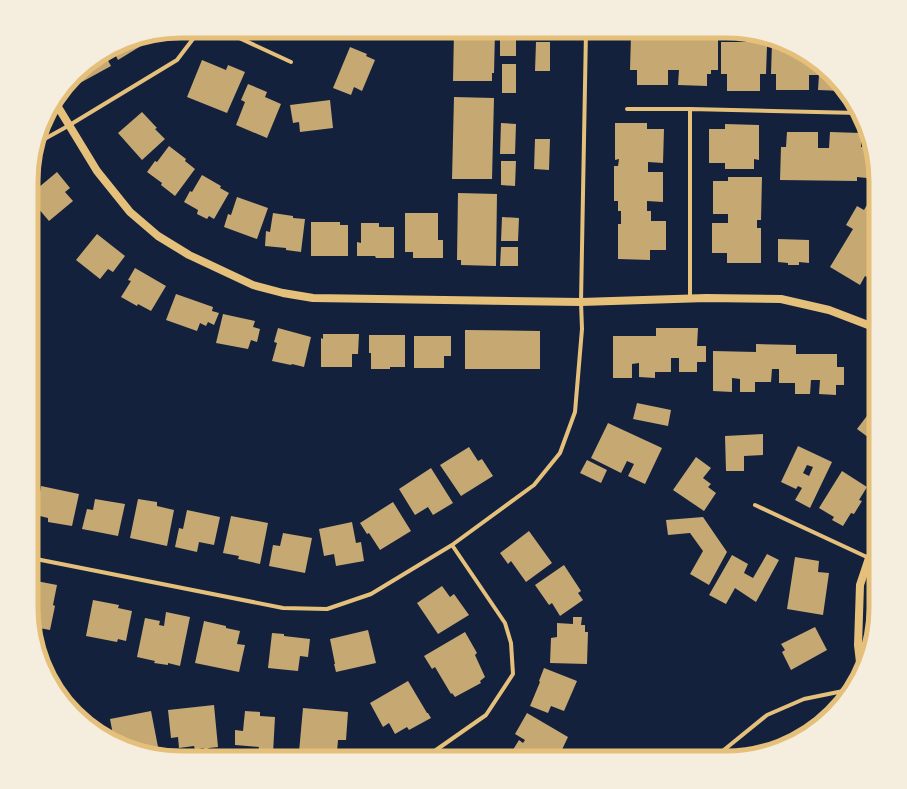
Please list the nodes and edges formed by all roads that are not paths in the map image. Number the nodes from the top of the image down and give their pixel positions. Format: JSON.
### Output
{"nodes":[{"id":1,"x":194,"y":38,"type":"edge"},
{"id":2,"x":239,"y":38,"type":"edge"},
{"id":3,"x":586,"y":38,"type":"edge"},
{"id":4,"x":291,"y":62,"type":"dead end"},
{"id":5,"x":58,"y":107,"type":"edge"},
{"id":6,"x":627,"y":109,"type":"dead end"},
{"id":7,"x":690,"y":109,"type":"junction"},
{"id":8,"x":852,"y":113,"type":"edge"},
{"id":9,"x":68,"y":126,"type":"junction"},
{"id":10,"x":45,"y":139,"type":"edge"},
{"id":11,"x":690,"y":299,"type":"junction"},
{"id":12,"x":581,"y":302,"type":"junction"},
{"id":13,"x":869,"y":325,"type":"edge"},
{"id":14,"x":755,"y":505,"type":"dead end"},
{"id":15,"x":452,"y":545,"type":"junction"},
{"id":16,"x":869,"y":558,"type":"joint"},
{"id":17,"x":38,"y":559,"type":"edge"},
{"id":18,"x":860,"y":658,"type":"edge"},
{"id":19,"x":843,"y":691,"type":"edge"},
{"id":20,"x":434,"y":751,"type":"edge"},
{"id":21,"x":723,"y":751,"type":"edge"}],
"edges":[{"from":1,"to":9,"type":"street"},
{"from":2,"to":4,"type":"street"},
{"from":3,"to":12,"type":"street"},
{"from":5,"to":9,"type":"main road"},
{"from":6,"to":7,"type":"street"},
{"from":7,"to":8,"type":"street"},
{"from":7,"to":11,"type":"street"},
{"from":9,"to":10,"type":"street"},
{"from":9,"to":12,"type":"main road"},
{"from":11,"to":12,"type":"main road"},
{"from":11,"to":13,"type":"main road"},
{"from":12,"to":15,"type":"street"},
{"from":14,"to":16,"type":"street"},
{"from":15,"to":17,"type":"street"},
{"from":15,"to":20,"type":"street"},
{"from":16,"to":18,"type":"main road"},
{"from":19,"to":21,"type":"street"}]}
